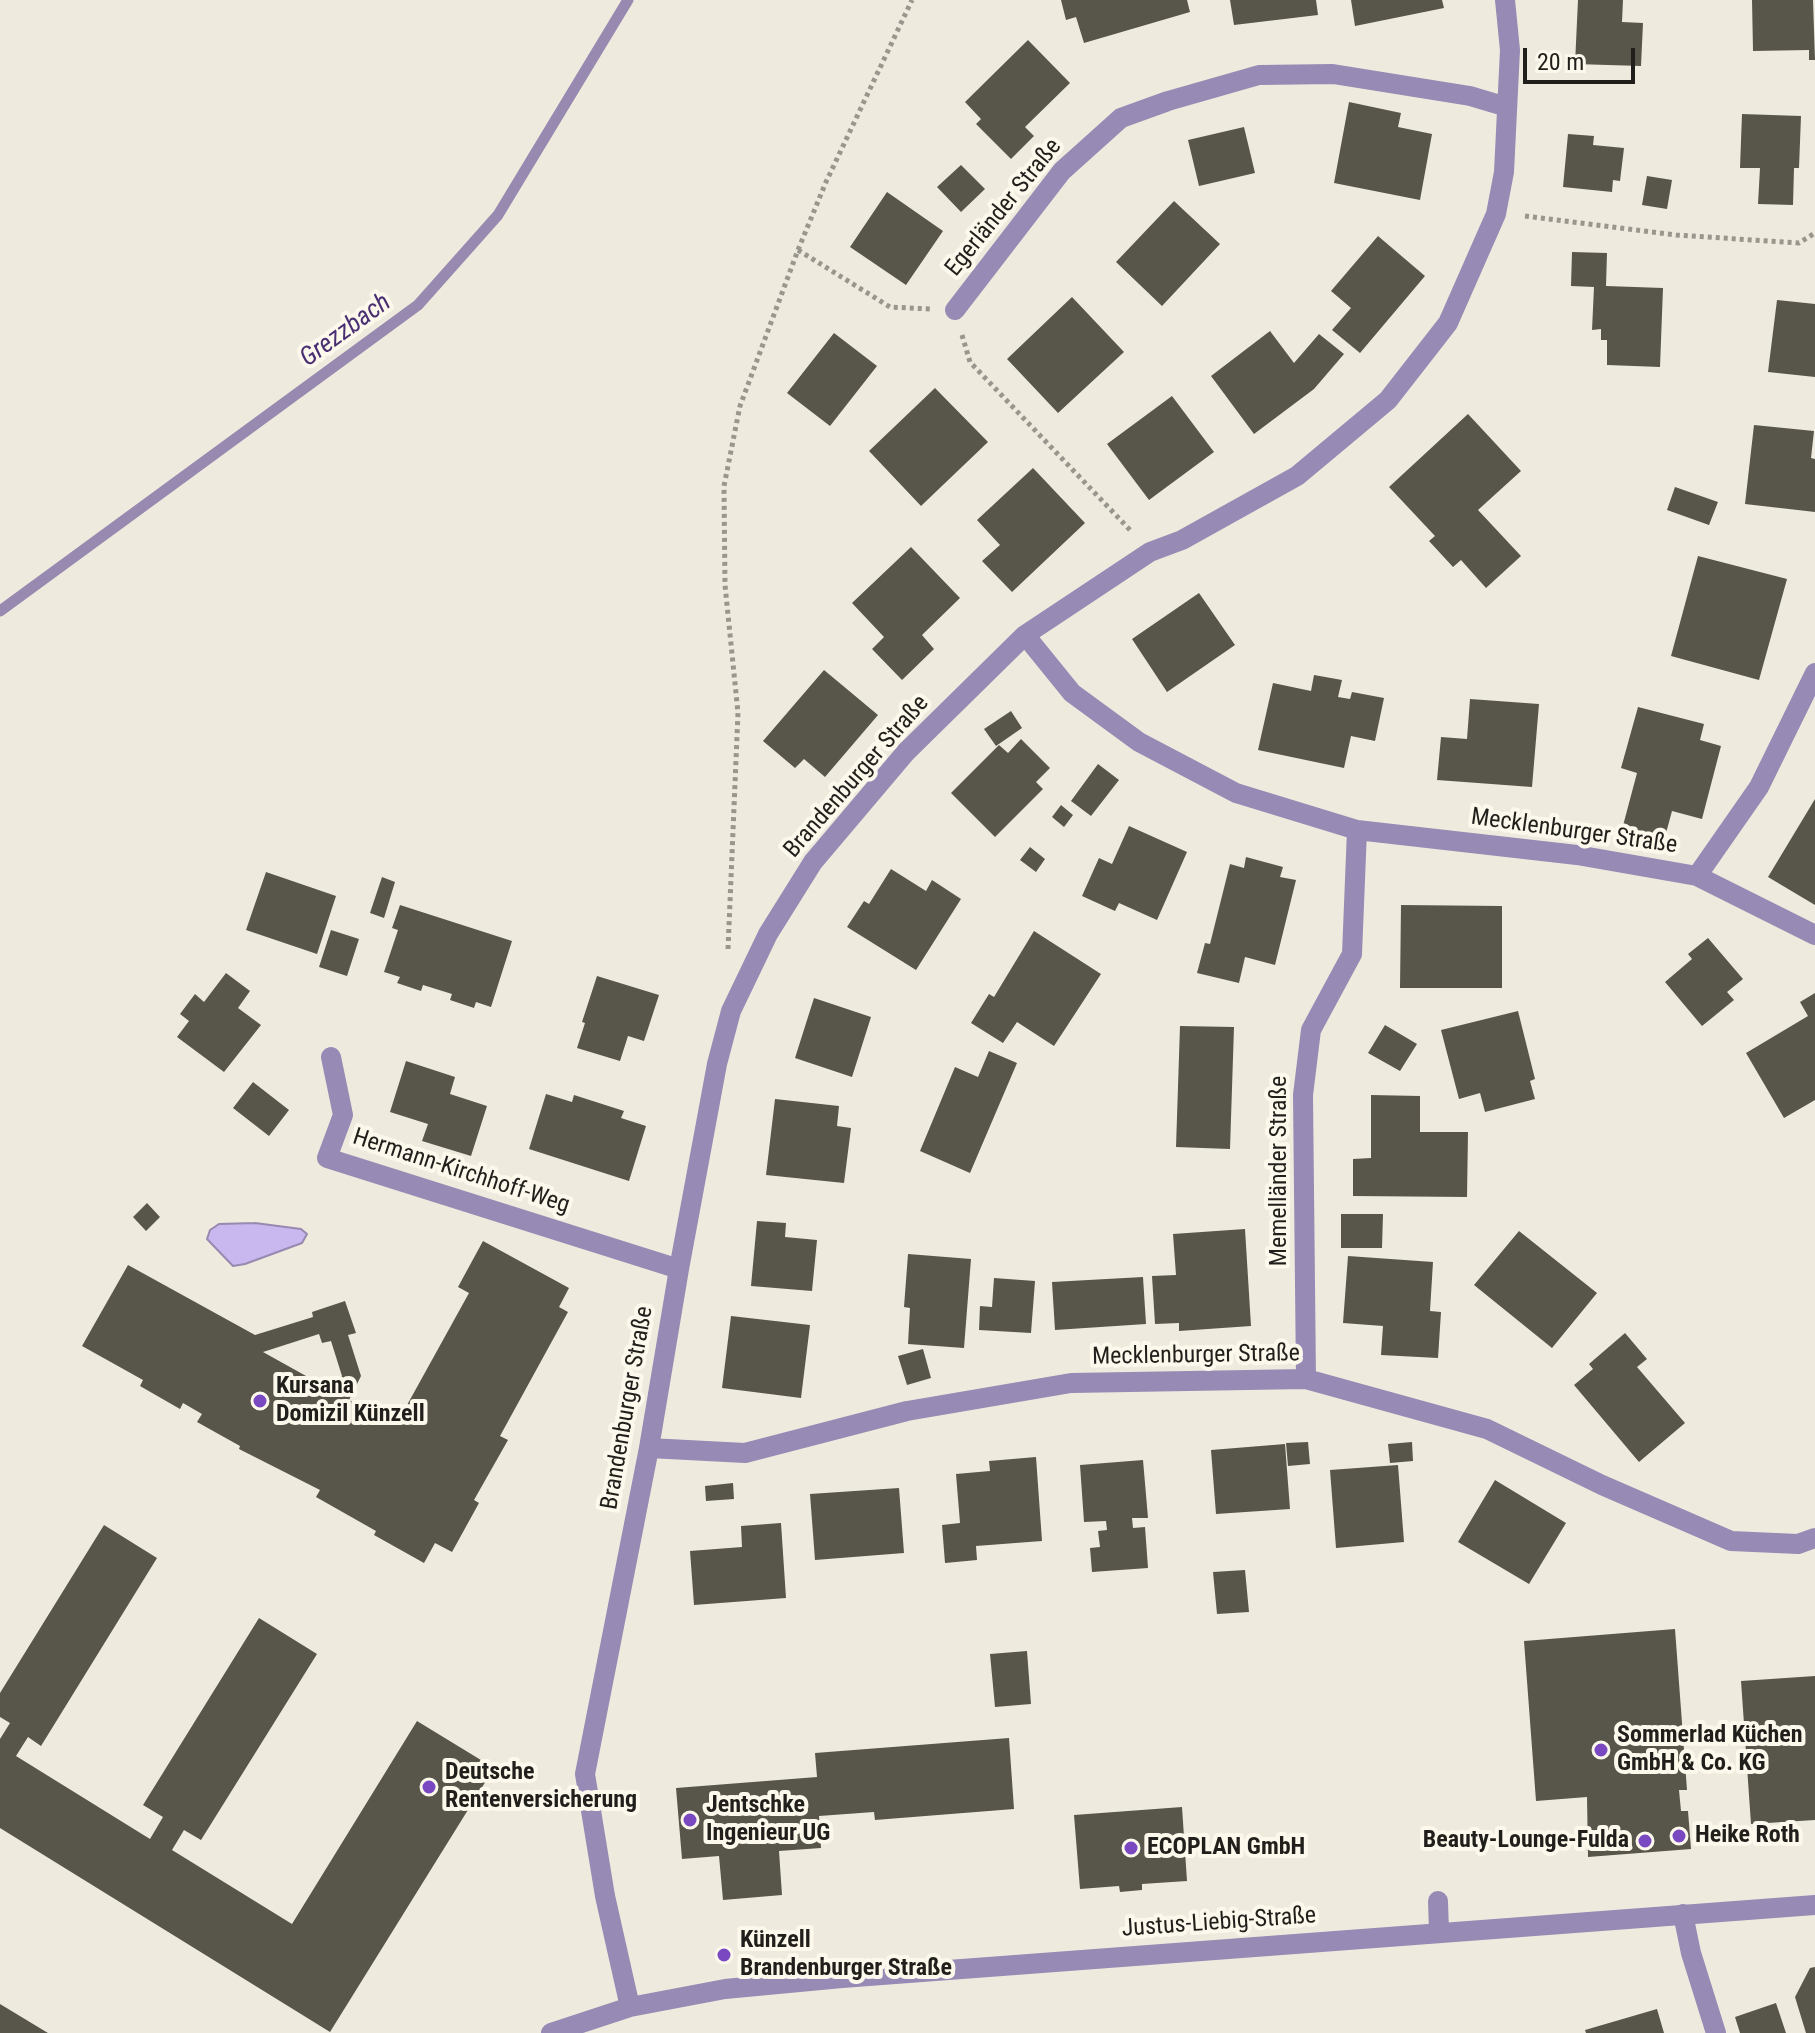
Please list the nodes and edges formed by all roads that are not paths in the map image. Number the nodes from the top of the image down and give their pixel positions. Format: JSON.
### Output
{"nodes":[{"id":1,"x":1505,"y":0,"type":"edge"},
{"id":2,"x":1507,"y":107,"type":"junction"},
{"id":3,"x":955,"y":310,"type":"road end"},
{"id":4,"x":1025,"y":635,"type":"junction"},
{"id":5,"x":1815,"y":673,"type":"edge"},
{"id":6,"x":1357,"y":830,"type":"junction"},
{"id":7,"x":1697,"y":876,"type":"junction"},
{"id":8,"x":1815,"y":935,"type":"edge"},
{"id":9,"x":331,"y":1057,"type":"dead end"},
{"id":10,"x":679,"y":1269,"type":"junction"},
{"id":11,"x":1306,"y":1379,"type":"junction"},
{"id":12,"x":649,"y":1448,"type":"junction"},
{"id":13,"x":1815,"y":1538,"type":"edge"},
{"id":14,"x":1438,"y":1901,"type":"dead end"},
{"id":15,"x":1815,"y":1905,"type":"edge"},
{"id":16,"x":1683,"y":1914,"type":"junction"},
{"id":17,"x":1439,"y":1932,"type":"junction"},
{"id":18,"x":630,"y":2007,"type":"junction"},
{"id":19,"x":551,"y":2033,"type":"edge"},
{"id":20,"x":1716,"y":2033,"type":"edge"}],
"edges":[{"from":1,"to":2,"type":"street","name":"Brandenburger Straße"},
{"from":2,"to":3,"type":"street","name":"Egerländer Straße"},
{"from":2,"to":4,"type":"street","name":"Brandenburger Straße"},
{"from":4,"to":6,"type":"street","name":"Mecklenburger Straße"},
{"from":4,"to":10,"type":"street","name":"Brandenburger Straße"},
{"from":5,"to":7,"type":"street","name":"Mecklenburger Straße"},
{"from":6,"to":7,"type":"street","name":"Mecklenburger Straße"},
{"from":6,"to":11,"type":"street","name":"Memelländer Straße"},
{"from":7,"to":8,"type":"street","name":"Mecklenburger Straße"},
{"from":9,"to":10,"type":"street","name":"Hermann-Kirchhoff-Weg"},
{"from":10,"to":12,"type":"street","name":"Brandenburger Straße"},
{"from":11,"to":12,"type":"street","name":"Mecklenburger Straße"},
{"from":11,"to":13,"type":"street","name":"Mecklenburger Straße"},
{"from":12,"to":18,"type":"street","name":"Brandenburger Straße"},
{"from":14,"to":17,"type":"street"},
{"from":15,"to":16,"type":"street","name":"Justus-Liebig-Straße"},
{"from":16,"to":17,"type":"street","name":"Justus-Liebig-Straße"},
{"from":16,"to":20,"type":"street"},
{"from":17,"to":18,"type":"street","name":"Justus-Liebig-Straße"},
{"from":18,"to":19,"type":"street","name":"Justus-Liebig-Straße"}]}
